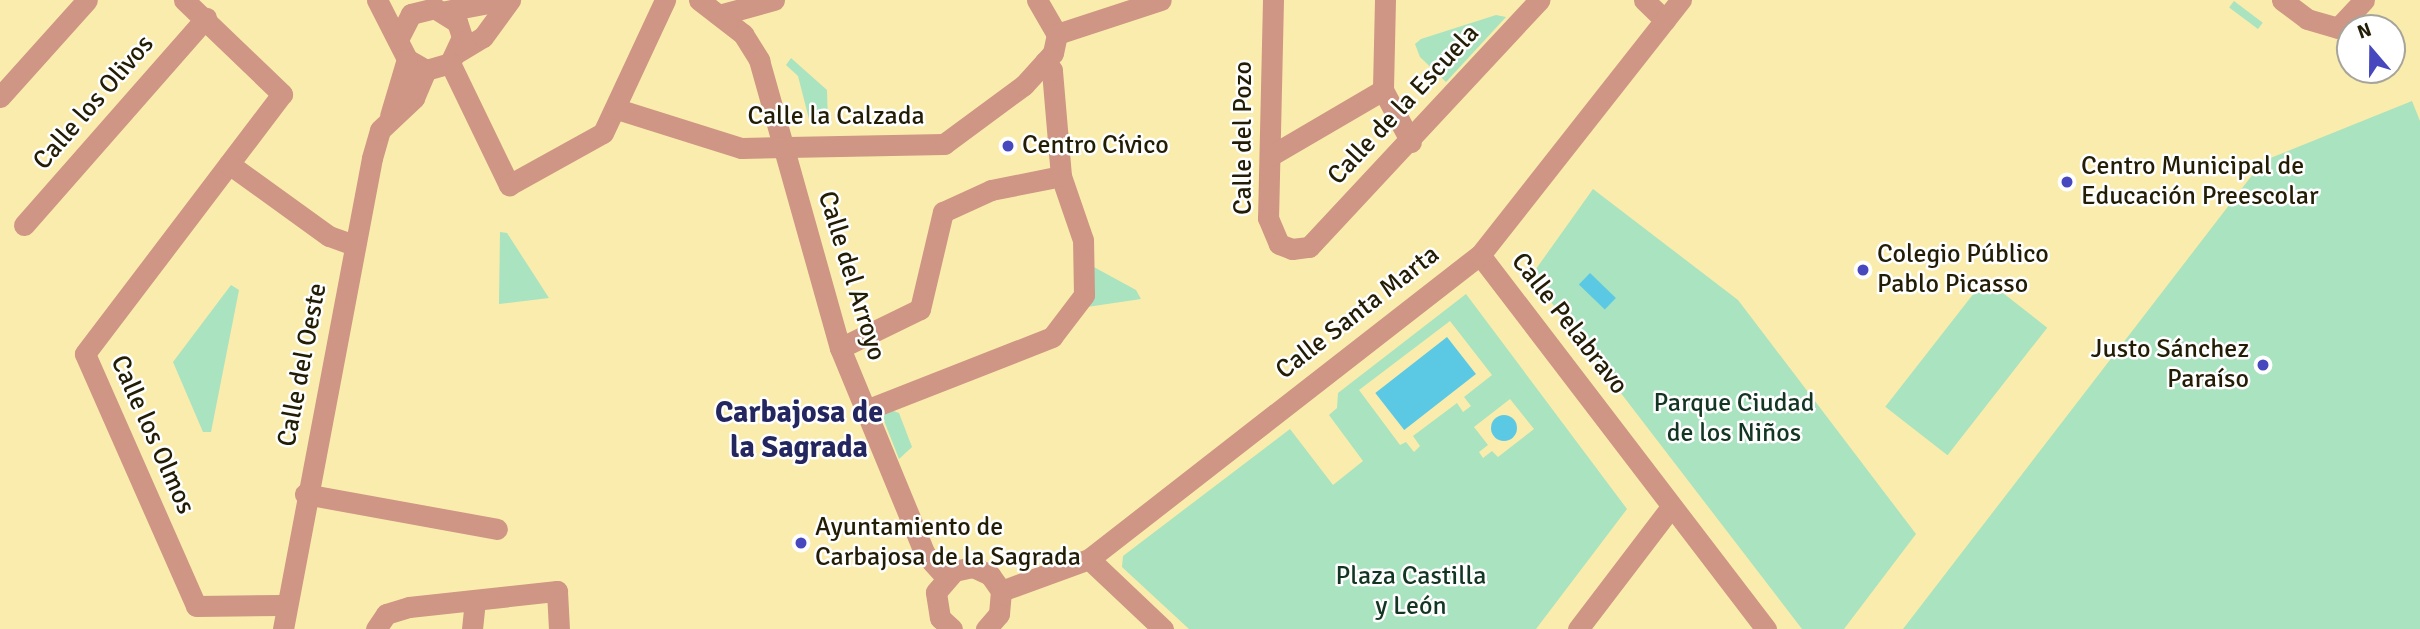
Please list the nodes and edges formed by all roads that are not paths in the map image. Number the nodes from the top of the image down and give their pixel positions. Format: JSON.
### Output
{"nodes":[{"id":1,"x":87,"y":0,"type":"edge"},
{"id":2,"x":184,"y":0,"type":"edge"},
{"id":3,"x":377,"y":0,"type":"edge"},
{"id":4,"x":508,"y":0,"type":"edge"},
{"id":5,"x":665,"y":0,"type":"edge"},
{"id":6,"x":699,"y":0,"type":"edge"},
{"id":7,"x":774,"y":0,"type":"edge"},
{"id":8,"x":1037,"y":0,"type":"edge"},
{"id":9,"x":1161,"y":0,"type":"edge"},
{"id":10,"x":1273,"y":0,"type":"edge"},
{"id":11,"x":1385,"y":0,"type":"edge"},
{"id":12,"x":1539,"y":0,"type":"edge"},
{"id":13,"x":1644,"y":0,"type":"edge"},
{"id":14,"x":1681,"y":0,"type":"edge"},
{"id":15,"x":2282,"y":0,"type":"edge"},
{"id":16,"x":2364,"y":0,"type":"edge"},
{"id":17,"x":417,"y":4,"type":"edge"},
{"id":18,"x":446,"y":11,"type":"junction"},
{"id":19,"x":719,"y":15,"type":"junction"},
{"id":20,"x":206,"y":18,"type":"junction"},
{"id":21,"x":1665,"y":20,"type":"junction"},
{"id":22,"x":1057,"y":34,"type":"junction"},
{"id":23,"x":399,"y":38,"type":"junction"},
{"id":24,"x":454,"y":57,"type":"junction"},
{"id":25,"x":407,"y":59,"type":"junction"},
{"id":26,"x":1045,"y":62,"type":"junction"},
{"id":27,"x":426,"y":70,"type":"junction"},
{"id":28,"x":1383,"y":90,"type":"junction"},
{"id":29,"x":0,"y":97,"type":"edge"},
{"id":30,"x":617,"y":109,"type":"junction"},
{"id":31,"x":390,"y":116,"type":"junction"},
{"id":32,"x":1410,"y":142,"type":"junction"},
{"id":33,"x":784,"y":148,"type":"junction"},
{"id":34,"x":1270,"y":156,"type":"junction"},
{"id":35,"x":229,"y":164,"type":"junction"},
{"id":36,"x":1061,"y":176,"type":"junction"},
{"id":37,"x":24,"y":225,"type":"dead end"},
{"id":38,"x":354,"y":245,"type":"junction"},
{"id":39,"x":1309,"y":247,"type":"joint"},
{"id":40,"x":1480,"y":256,"type":"junction"},
{"id":41,"x":840,"y":348,"type":"junction"},
{"id":42,"x":866,"y":410,"type":"junction"},
{"id":43,"x":305,"y":494,"type":"junction"},
{"id":44,"x":1671,"y":507,"type":"junction"},
{"id":45,"x":497,"y":529,"type":"dead end"},
{"id":46,"x":1089,"y":559,"type":"junction"},
{"id":47,"x":946,"y":577,"type":"junction"},
{"id":48,"x":1001,"y":592,"type":"junction"},
{"id":49,"x":475,"y":600,"type":"junction"},
{"id":50,"x":282,"y":605,"type":"junction"},
{"id":51,"x":989,"y":628,"type":"edge"},
{"id":52,"x":283,"y":629,"type":"edge"},
{"id":53,"x":376,"y":629,"type":"edge"},
{"id":54,"x":472,"y":629,"type":"edge"},
{"id":55,"x":559,"y":629,"type":"edge"},
{"id":56,"x":952,"y":629,"type":"edge"},
{"id":57,"x":1163,"y":629,"type":"edge"},
{"id":58,"x":1578,"y":629,"type":"edge"},
{"id":59,"x":1766,"y":629,"type":"edge"}],
"edges":[{"from":1,"to":29,"type":"street"},
{"from":2,"to":20,"type":"street"},
{"from":3,"to":23,"type":"street"},
{"from":4,"to":18,"type":"street"},
{"from":4,"to":24,"type":"street"},
{"from":5,"to":30,"type":"street"},
{"from":6,"to":19,"type":"street","name":"Calle del Arroyo"},
{"from":7,"to":19,"type":"street"},
{"from":8,"to":22,"type":"street"},
{"from":9,"to":22,"type":"street"},
{"from":10,"to":34,"type":"street","name":"Calle del Pozo"},
{"from":11,"to":28,"type":"street"},
{"from":12,"to":32,"type":"street","name":"Calle de la Escuela"},
{"from":13,"to":21,"type":"street"},
{"from":14,"to":21,"type":"street","name":"Calle Santa Marta"},
{"from":15,"to":16,"type":"street"},
{"from":17,"to":18,"type":"street"},
{"from":17,"to":23,"type":"street"},
{"from":18,"to":24,"type":"street"},
{"from":19,"to":33,"type":"street","name":"Calle del Arroyo"},
{"from":20,"to":35,"type":"street","name":"Calle los Olmos"},
{"from":20,"to":37,"type":"street","name":"Calle los Olivos"},
{"from":21,"to":40,"type":"street","name":"Calle Santa Marta"},
{"from":22,"to":26,"type":"street"},
{"from":23,"to":25,"type":"street"},
{"from":24,"to":27,"type":"street"},
{"from":24,"to":30,"type":"street"},
{"from":25,"to":27,"type":"street"},
{"from":25,"to":31,"type":"street","name":"Calle del Oeste"},
{"from":26,"to":33,"type":"street","name":"Calle la Calzada"},
{"from":26,"to":36,"type":"street"},
{"from":27,"to":31,"type":"street","name":"Calle del Oeste"},
{"from":28,"to":32,"type":"street"},
{"from":28,"to":34,"type":"street"},
{"from":30,"to":33,"type":"street","name":"Calle la Calzada"},
{"from":31,"to":38,"type":"street","name":"Calle del Oeste"},
{"from":32,"to":39,"type":"street","name":"Calle de la Escuela"},
{"from":33,"to":41,"type":"street","name":"Calle del Arroyo"},
{"from":34,"to":39,"type":"street","name":"Calle del Pozo"},
{"from":35,"to":38,"type":"street"},
{"from":35,"to":50,"type":"street","name":"Calle los Olmos"},
{"from":36,"to":41,"type":"street"},
{"from":36,"to":42,"type":"street"},
{"from":38,"to":43,"type":"street","name":"Calle del Oeste"},
{"from":40,"to":44,"type":"street","name":"Calle Pelabravo"},
{"from":40,"to":46,"type":"street","name":"Calle Santa Marta"},
{"from":41,"to":42,"type":"street","name":"Calle del Arroyo"},
{"from":42,"to":47,"type":"street","name":"Calle del Arroyo"},
{"from":43,"to":45,"type":"street"},
{"from":43,"to":50,"type":"street","name":"Calle del Oeste"},
{"from":44,"to":58,"type":"street"},
{"from":44,"to":59,"type":"street","name":"Calle Pelabravo"},
{"from":46,"to":48,"type":"street","name":"Calle Santa Marta"},
{"from":46,"to":57,"type":"street"},
{"from":47,"to":48,"type":"street"},
{"from":47,"to":56,"type":"street"},
{"from":48,"to":51,"type":"street"},
{"from":49,"to":53,"type":"street"},
{"from":49,"to":54,"type":"street"},
{"from":49,"to":55,"type":"street"},
{"from":50,"to":52,"type":"street","name":"Calle del Oeste"}]}
